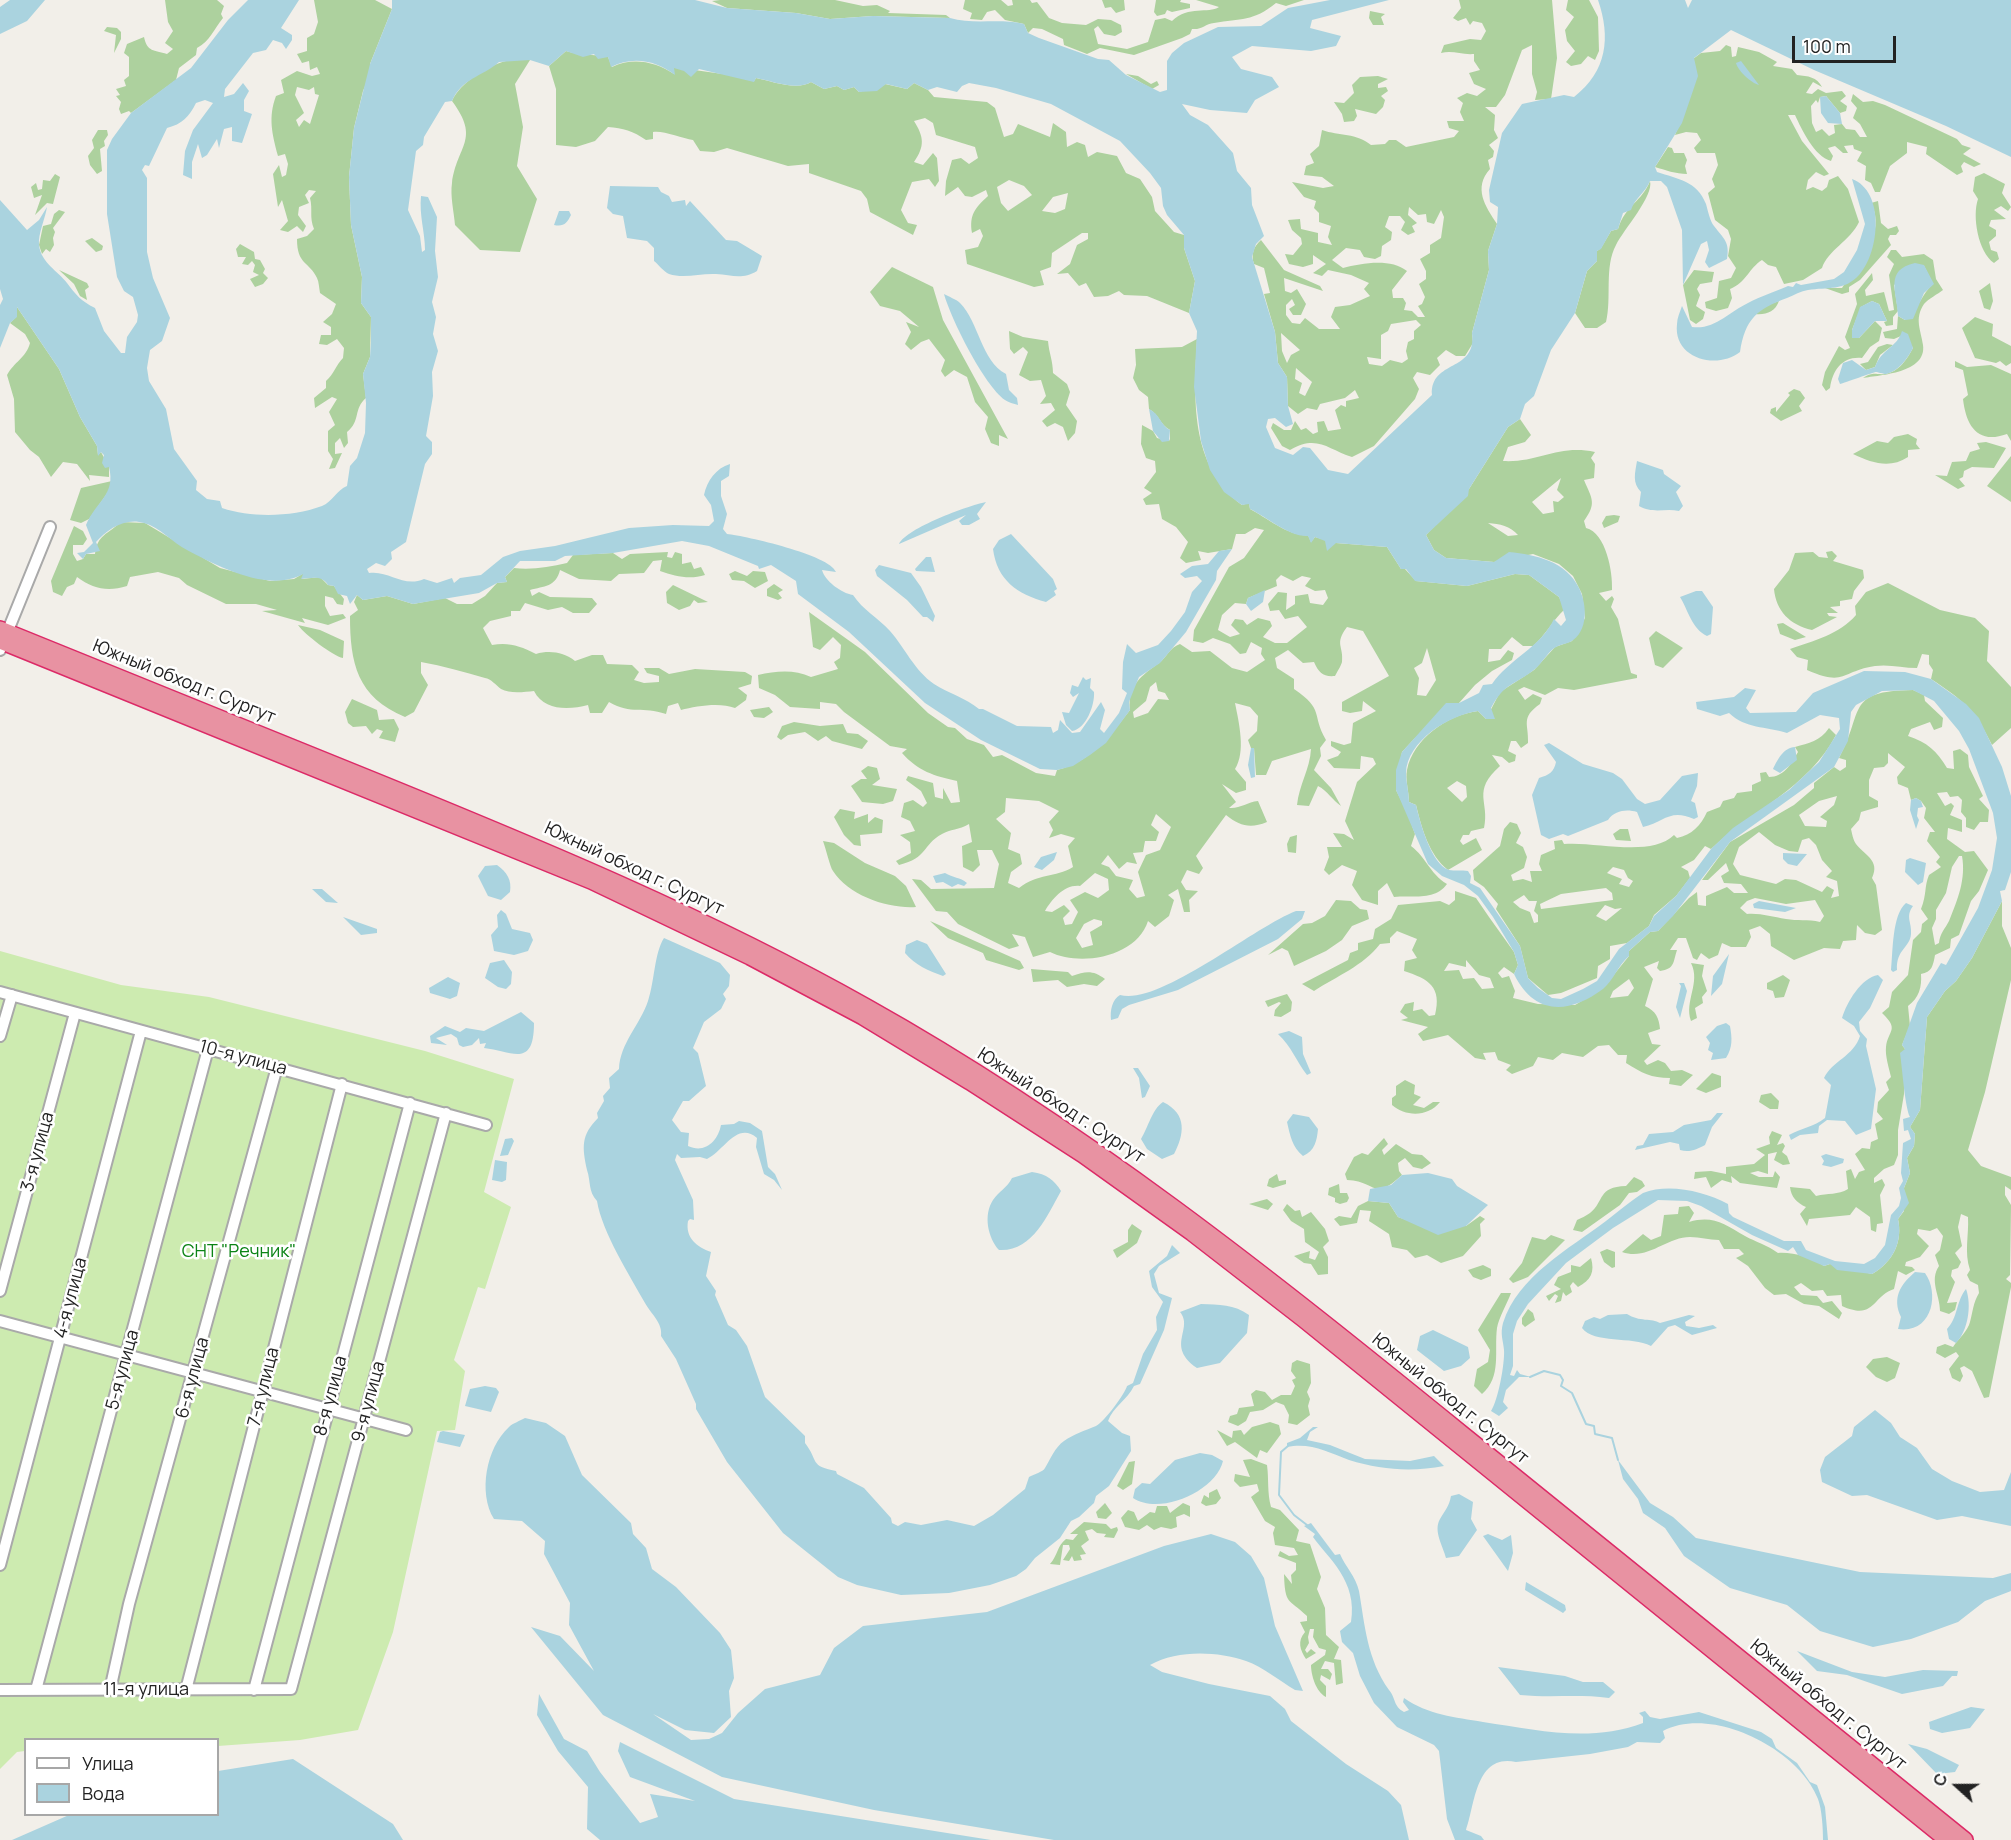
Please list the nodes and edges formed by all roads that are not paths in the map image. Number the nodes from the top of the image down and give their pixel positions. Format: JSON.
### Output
{"nodes":[{"id":1,"x":50,"y":526,"type":"dead end"},
{"id":2,"x":2,"y":639,"type":"edge"},
{"id":3,"x":0,"y":992,"type":"edge"},
{"id":4,"x":12,"y":995,"type":"junction"},
{"id":5,"x":75,"y":1013,"type":"junction"},
{"id":6,"x":141,"y":1031,"type":"junction"},
{"id":7,"x":0,"y":1036,"type":"edge"},
{"id":8,"x":208,"y":1049,"type":"junction"},
{"id":9,"x":277,"y":1067,"type":"junction"},
{"id":10,"x":342,"y":1084,"type":"junction"},
{"id":11,"x":410,"y":1103,"type":"junction"},
{"id":12,"x":446,"y":1113,"type":"junction"},
{"id":13,"x":486,"y":1125,"type":"dead end"},
{"id":14,"x":0,"y":1292,"type":"edge"},
{"id":15,"x":0,"y":1321,"type":"edge"},
{"id":16,"x":61,"y":1337,"type":"junction"},
{"id":17,"x":127,"y":1354,"type":"junction"},
{"id":18,"x":194,"y":1372,"type":"junction"},
{"id":19,"x":263,"y":1391,"type":"junction"},
{"id":20,"x":327,"y":1409,"type":"junction"},
{"id":21,"x":364,"y":1419,"type":"junction"},
{"id":22,"x":406,"y":1430,"type":"dead end"},
{"id":23,"x":0,"y":1565,"type":"edge"},
{"id":24,"x":291,"y":1689,"type":"joint"},
{"id":25,"x":0,"y":1690,"type":"edge"},
{"id":26,"x":36,"y":1690,"type":"junction"},
{"id":27,"x":110,"y":1690,"type":"junction"},
{"id":28,"x":186,"y":1690,"type":"junction"},
{"id":29,"x":254,"y":1690,"type":"junction"},
{"id":30,"x":1947,"y":1840,"type":"edge"},
{"id":31,"x":1965,"y":1840,"type":"edge"}],
"edges":[{"from":1,"to":2,"type":"street"},
{"from":2,"to":30,"type":"highway","name":"Южный обход г. Сургут"},
{"from":2,"to":31,"type":"highway","name":"Южный обход г. Сургут"},
{"from":3,"to":4,"type":"street","name":"10-я улица"},
{"from":4,"to":5,"type":"street","name":"10-я улица"},
{"from":4,"to":7,"type":"street"},
{"from":5,"to":6,"type":"street","name":"10-я улица"},
{"from":5,"to":14,"type":"street","name":"3-я улица"},
{"from":6,"to":8,"type":"street","name":"10-я улица"},
{"from":6,"to":16,"type":"street","name":"4-я улица"},
{"from":8,"to":9,"type":"street","name":"10-я улица"},
{"from":8,"to":17,"type":"street","name":"5-я улица"},
{"from":9,"to":10,"type":"street","name":"10-я улица"},
{"from":9,"to":18,"type":"street","name":"6-я улица"},
{"from":10,"to":11,"type":"street","name":"10-я улица"},
{"from":10,"to":19,"type":"street","name":"7-я улица"},
{"from":11,"to":12,"type":"street","name":"10-я улица"},
{"from":11,"to":20,"type":"street","name":"8-я улица"},
{"from":12,"to":13,"type":"street","name":"10-я улица"},
{"from":12,"to":21,"type":"street","name":"9-я улица"},
{"from":15,"to":16,"type":"street"},
{"from":16,"to":17,"type":"street"},
{"from":16,"to":23,"type":"street","name":"4-я улица"},
{"from":17,"to":18,"type":"street"},
{"from":17,"to":26,"type":"street","name":"5-я улица"},
{"from":18,"to":19,"type":"street"},
{"from":18,"to":27,"type":"street","name":"6-я улица"},
{"from":19,"to":20,"type":"street"},
{"from":19,"to":28,"type":"street","name":"7-я улица"},
{"from":20,"to":21,"type":"street"},
{"from":20,"to":29,"type":"street","name":"8-я улица"},
{"from":21,"to":22,"type":"street"},
{"from":21,"to":24,"type":"street","name":"9-я улица"},
{"from":24,"to":29,"type":"street","name":"11-я улица"},
{"from":25,"to":26,"type":"street","name":"11-я улица"},
{"from":26,"to":27,"type":"street","name":"11-я улица"},
{"from":27,"to":28,"type":"street","name":"11-я улица"},
{"from":28,"to":29,"type":"street","name":"11-я улица"}]}
